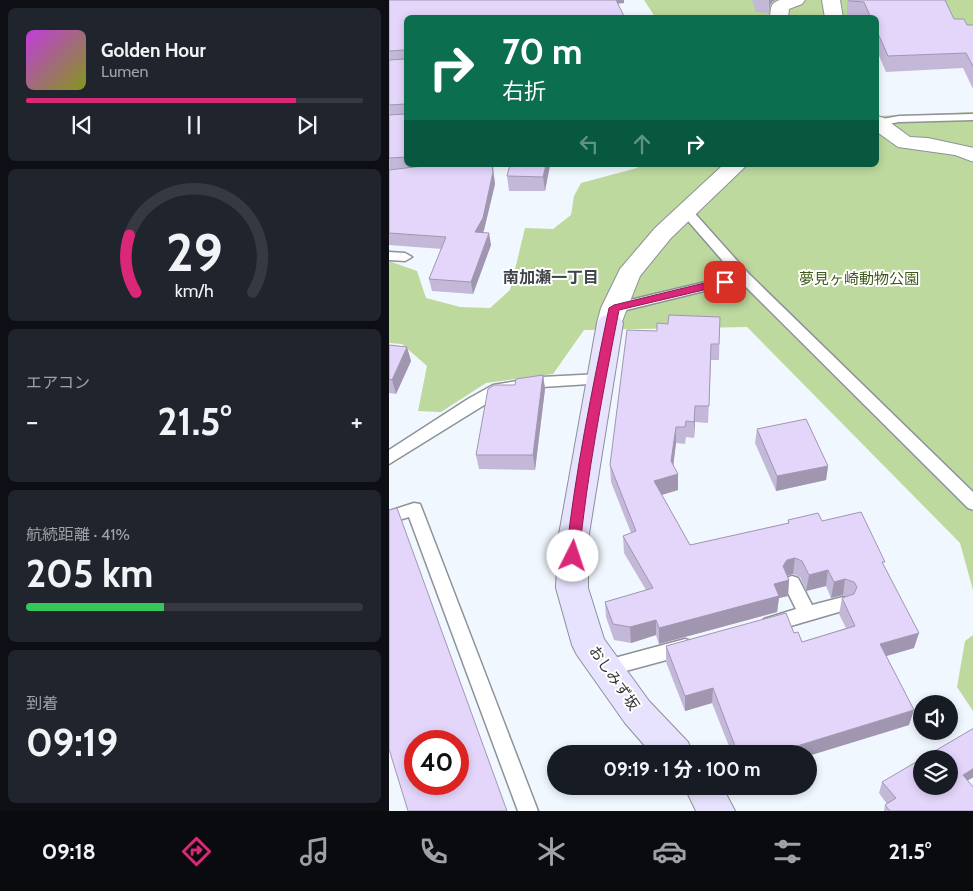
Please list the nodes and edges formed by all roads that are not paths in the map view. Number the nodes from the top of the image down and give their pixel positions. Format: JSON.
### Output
{"nodes":[{"id":1,"x":795,"y":0,"type":"edge"},
{"id":2,"x":831,"y":0,"type":"edge"},
{"id":3,"x":780,"y":15,"type":"edge"},
{"id":4,"x":834,"y":15,"type":"edge"},
{"id":5,"x":973,"y":117,"type":"edge"},
{"id":6,"x":879,"y":123,"type":"edge"},
{"id":7,"x":879,"y":124,"type":"edge"},
{"id":8,"x":973,"y":156,"type":"edge"},
{"id":9,"x":734,"y":167,"type":"edge"},
{"id":10,"x":686,"y":211,"type":"junction"},
{"id":11,"x":389,"y":256,"type":"edge"},
{"id":12,"x":405,"y":257,"type":"dead end"},
{"id":13,"x":744,"y":277,"type":"junction"},
{"id":14,"x":612,"y":316,"type":"junction"},
{"id":15,"x":600,"y":379,"type":"junction"},
{"id":16,"x":389,"y":458,"type":"edge"},
{"id":17,"x":973,"y":504,"type":"edge"},
{"id":18,"x":389,"y":517,"type":"edge"},
{"id":19,"x":792,"y":583,"type":"dead end"},
{"id":20,"x":843,"y":604,"type":"edge"},
{"id":21,"x":807,"y":614,"type":"junction"},
{"id":22,"x":749,"y":630,"type":"edge"},
{"id":23,"x":702,"y":642,"type":"edge"},
{"id":24,"x":607,"y":668,"type":"junction"},
{"id":25,"x":667,"y":745,"type":"edge"},
{"id":26,"x":707,"y":795,"type":"edge"},
{"id":27,"x":528,"y":811,"type":"edge"},
{"id":28,"x":716,"y":811,"type":"edge"}],
"edges":[{"from":1,"to":3,"type":"street"},
{"from":2,"to":4,"type":"street"},
{"from":5,"to":6,"type":"lane"},
{"from":7,"to":8,"type":"street"},
{"from":9,"to":10,"type":"street"},
{"from":10,"to":13,"type":"lane"},
{"from":10,"to":14,"type":"street"},
{"from":11,"to":12,"type":"lane"},
{"from":13,"to":14,"type":"lane"},
{"from":13,"to":17,"type":"lane"},
{"from":14,"to":15,"type":"street","name":"おしみず坂"},
{"from":15,"to":16,"type":"lane"},
{"from":15,"to":24,"type":"street","name":"おしみず坂"},
{"from":18,"to":27,"type":"lane"},
{"from":19,"to":21,"type":"lane"},
{"from":20,"to":21,"type":"lane"},
{"from":21,"to":22,"type":"lane"},
{"from":23,"to":24,"type":"lane"},
{"from":24,"to":25,"type":"street","name":"おしみず坂"},
{"from":26,"to":28,"type":"street"}]}
